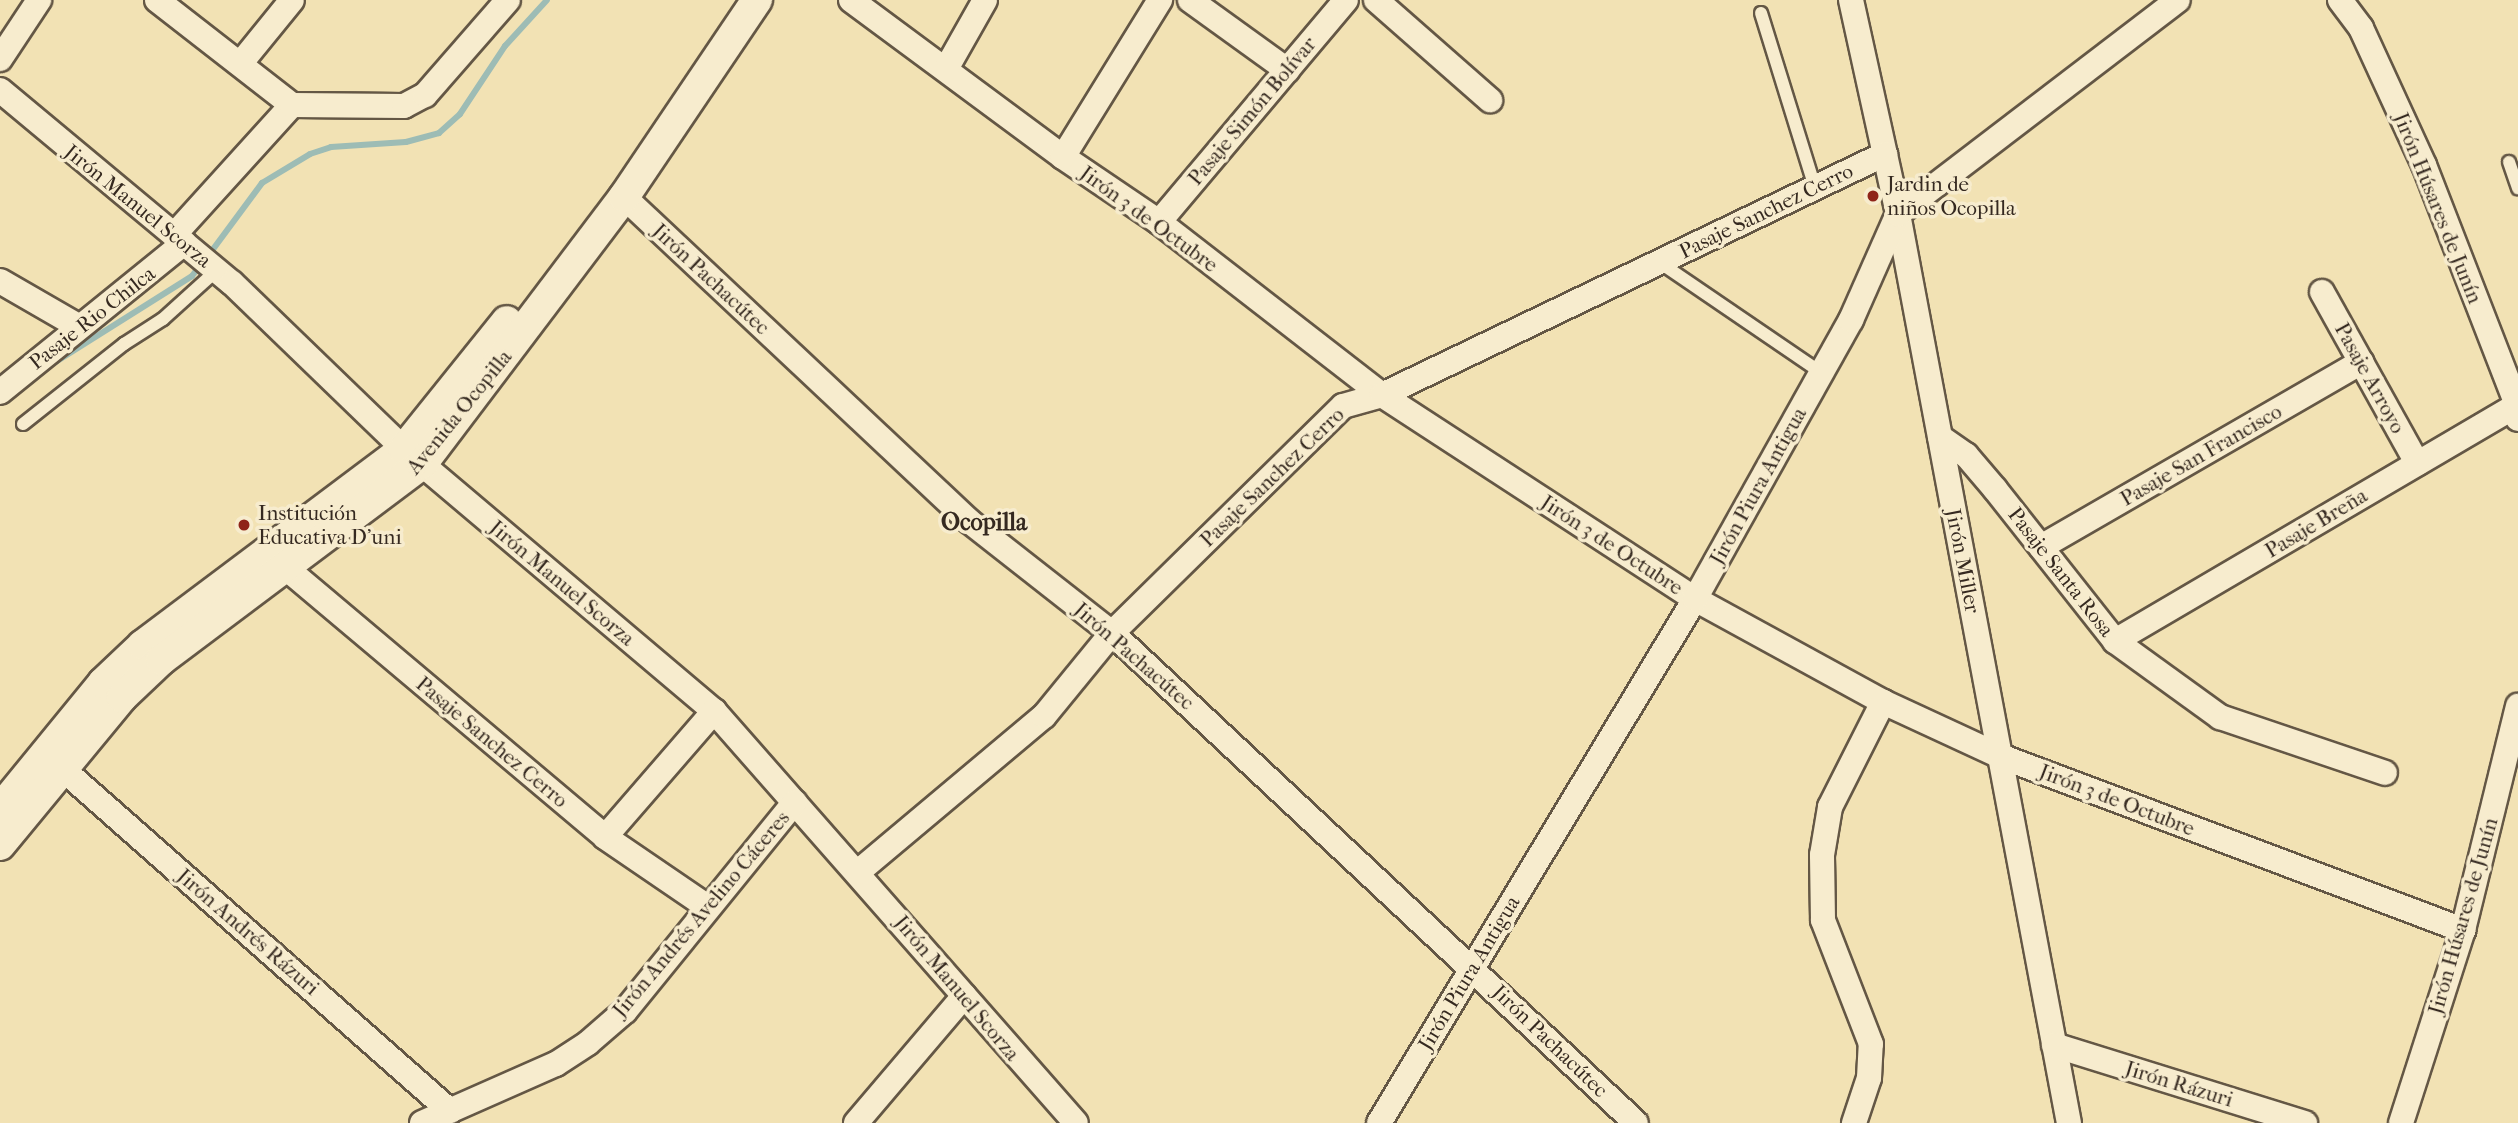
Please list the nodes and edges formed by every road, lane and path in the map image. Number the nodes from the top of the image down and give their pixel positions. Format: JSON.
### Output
{"nodes":[{"id":1,"x":39,"y":0,"type":"edge"},
{"id":2,"x":157,"y":0,"type":"edge"},
{"id":3,"x":292,"y":0,"type":"edge"},
{"id":4,"x":508,"y":0,"type":"edge"},
{"id":5,"x":731,"y":0,"type":"edge"},
{"id":6,"x":757,"y":0,"type":"edge"},
{"id":7,"x":851,"y":0,"type":"edge"},
{"id":8,"x":985,"y":0,"type":"edge"},
{"id":9,"x":1160,"y":0,"type":"edge"},
{"id":10,"x":1191,"y":0,"type":"edge"},
{"id":11,"x":1346,"y":0,"type":"edge"},
{"id":12,"x":1376,"y":0,"type":"edge"},
{"id":13,"x":1851,"y":0,"type":"edge"},
{"id":14,"x":2178,"y":0,"type":"edge"},
{"id":15,"x":2340,"y":0,"type":"edge"},
{"id":16,"x":1761,"y":13,"type":"dead end"},
{"id":17,"x":0,"y":60,"type":"edge"},
{"id":18,"x":240,"y":64,"type":"junction"},
{"id":19,"x":946,"y":69,"type":"junction"},
{"id":20,"x":1287,"y":70,"type":"junction"},
{"id":21,"x":0,"y":90,"type":"edge"},
{"id":22,"x":1490,"y":100,"type":"dead end"},
{"id":23,"x":292,"y":104,"type":"junction"},
{"id":24,"x":1885,"y":154,"type":"junction"},
{"id":25,"x":1063,"y":157,"type":"junction"},
{"id":26,"x":2509,"y":162,"type":"dead end"},
{"id":27,"x":1815,"y":187,"type":"junction"},
{"id":28,"x":2518,"y":188,"type":"edge"},
{"id":29,"x":624,"y":197,"type":"junction"},
{"id":30,"x":1898,"y":214,"type":"junction"},
{"id":31,"x":1159,"y":222,"type":"junction"},
{"id":32,"x":182,"y":242,"type":"junction"},
{"id":33,"x":1659,"y":262,"type":"junction"},
{"id":34,"x":216,"y":270,"type":"junction"},
{"id":35,"x":0,"y":281,"type":"edge"},
{"id":36,"x":2322,"y":292,"type":"dead end"},
{"id":37,"x":78,"y":326,"type":"junction"},
{"id":38,"x":2361,"y":362,"type":"junction"},
{"id":39,"x":1822,"y":373,"type":"junction"},
{"id":40,"x":0,"y":392,"type":"edge"},
{"id":41,"x":1382,"y":395,"type":"junction"},
{"id":42,"x":2517,"y":414,"type":"edge"},
{"id":43,"x":23,"y":424,"type":"dead end"},
{"id":44,"x":1940,"y":437,"type":"junction"},
{"id":45,"x":413,"y":456,"type":"junction"},
{"id":46,"x":2417,"y":463,"type":"junction"},
{"id":47,"x":2041,"y":547,"type":"junction"},
{"id":48,"x":286,"y":568,"type":"junction"},
{"id":49,"x":1695,"y":599,"type":"junction"},
{"id":50,"x":1112,"y":633,"type":"junction"},
{"id":51,"x":2115,"y":641,"type":"junction"},
{"id":52,"x":1883,"y":702,"type":"junction"},
{"id":53,"x":2518,"y":706,"type":"edge"},
{"id":54,"x":714,"y":711,"type":"junction"},
{"id":55,"x":2000,"y":755,"type":"junction"},
{"id":56,"x":54,"y":761,"type":"junction"},
{"id":57,"x":2385,"y":773,"type":"dead end"},
{"id":58,"x":795,"y":802,"type":"junction"},
{"id":59,"x":0,"y":808,"type":"edge"},
{"id":60,"x":605,"y":837,"type":"junction"},
{"id":61,"x":0,"y":845,"type":"edge"},
{"id":62,"x":858,"y":872,"type":"junction"},
{"id":63,"x":706,"y":906,"type":"junction"},
{"id":64,"x":2463,"y":930,"type":"junction"},
{"id":65,"x":1473,"y":967,"type":"junction"},
{"id":66,"x":964,"y":996,"type":"junction"},
{"id":67,"x":2054,"y":1045,"type":"junction"},
{"id":68,"x":450,"y":1111,"type":"junction"},
{"id":69,"x":422,"y":1123,"type":"edge"},
{"id":70,"x":856,"y":1123,"type":"edge"},
{"id":71,"x":1076,"y":1123,"type":"edge"},
{"id":72,"x":1379,"y":1123,"type":"edge"},
{"id":73,"x":1636,"y":1123,"type":"edge"},
{"id":74,"x":1854,"y":1123,"type":"edge"},
{"id":75,"x":2069,"y":1123,"type":"edge"},
{"id":76,"x":2305,"y":1123,"type":"edge"},
{"id":77,"x":2401,"y":1123,"type":"edge"}],
"edges":[{"from":1,"to":17,"type":"street"},
{"from":2,"to":18,"type":"street"},
{"from":3,"to":18,"type":"street"},
{"from":4,"to":23,"type":"street"},
{"from":5,"to":45,"type":"street","name":"Avenida Ocopilla"},
{"from":6,"to":29,"type":"street","name":"Avenida Ocopilla"},
{"from":7,"to":19,"type":"street","name":"Jirón 3 de Octubre"},
{"from":8,"to":19,"type":"street"},
{"from":9,"to":25,"type":"street"},
{"from":10,"to":20,"type":"street"},
{"from":11,"to":20,"type":"street","name":"Pasaje Simón Bolívar"},
{"from":12,"to":22,"type":"street"},
{"from":13,"to":24,"type":"street","name":"Jirón Miller"},
{"from":14,"to":30,"type":"street","name":"Jirón Piura Antigua"},
{"from":15,"to":42,"type":"street","name":"Jirón Húsares de Junín"},
{"from":16,"to":27,"type":"lane"},
{"from":18,"to":23,"type":"street"},
{"from":19,"to":25,"type":"street","name":"Jirón 3 de Octubre"},
{"from":20,"to":31,"type":"street","name":"Pasaje Simón Bolívar"},
{"from":21,"to":32,"type":"street","name":"Jirón Manuel Scorza"},
{"from":23,"to":32,"type":"street","name":"Pasaje Rio Chilca"},
{"from":24,"to":27,"type":"street","name":"Pasaje Sanchez Cerro"},
{"from":24,"to":30,"type":"street","name":"Jirón Miller"},
{"from":25,"to":31,"type":"street","name":"Jirón 3 de Octubre"},
{"from":26,"to":28,"type":"lane"},
{"from":27,"to":33,"type":"street","name":"Pasaje Sanchez Cerro"},
{"from":29,"to":45,"type":"street","name":"Avenida Ocopilla"},
{"from":29,"to":50,"type":"street","name":"Jirón Pachacútec"},
{"from":30,"to":39,"type":"street","name":"Jirón Piura Antigua"},
{"from":30,"to":44,"type":"street","name":"Jirón Miller"},
{"from":31,"to":41,"type":"street","name":"Jirón 3 de Octubre"},
{"from":32,"to":34,"type":"street","name":"Jirón Manuel Scorza"},
{"from":32,"to":37,"type":"street","name":"Pasaje Rio Chilca"},
{"from":33,"to":39,"type":"lane"},
{"from":33,"to":41,"type":"street","name":"Pasaje Sanchez Cerro"},
{"from":34,"to":43,"type":"lane"},
{"from":34,"to":45,"type":"street","name":"Jirón Manuel Scorza"},
{"from":35,"to":37,"type":"street"},
{"from":36,"to":38,"type":"street","name":"Pasaje Arroyo"},
{"from":37,"to":40,"type":"street","name":"Pasaje Rio Chilca"},
{"from":38,"to":46,"type":"street","name":"Pasaje Arroyo"},
{"from":38,"to":47,"type":"street","name":"Pasaje San Francisco"},
{"from":39,"to":49,"type":"street","name":"Jirón Piura Antigua"},
{"from":41,"to":49,"type":"street","name":"Jirón 3 de Octubre"},
{"from":41,"to":50,"type":"street","name":"Pasaje Sanchez Cerro"},
{"from":42,"to":46,"type":"street","name":"Pasaje Breña"},
{"from":44,"to":47,"type":"street","name":"Pasaje Santa Rosa"},
{"from":44,"to":55,"type":"street","name":"Jirón Miller"},
{"from":45,"to":48,"type":"street","name":"Avenida Ocopilla"},
{"from":45,"to":54,"type":"street","name":"Jirón Manuel Scorza"},
{"from":45,"to":56,"type":"street","name":"Avenida Ocopilla"},
{"from":46,"to":51,"type":"street","name":"Pasaje Breña"},
{"from":47,"to":51,"type":"street","name":"Pasaje Santa Rosa"},
{"from":48,"to":56,"type":"street","name":"Avenida Ocopilla"},
{"from":48,"to":60,"type":"street","name":"Pasaje Sanchez Cerro"},
{"from":49,"to":52,"type":"street","name":"Jirón 3 de Octubre"},
{"from":49,"to":65,"type":"street","name":"Jirón Piura Antigua"},
{"from":50,"to":62,"type":"street","name":"Pasaje Sanchez Cerro"},
{"from":50,"to":65,"type":"street","name":"Jirón Pachacútec"},
{"from":51,"to":57,"type":"street","name":"Pasaje Santa Rosa"},
{"from":52,"to":55,"type":"street","name":"Jirón 3 de Octubre"},
{"from":52,"to":74,"type":"street"},
{"from":53,"to":64,"type":"street","name":"Jirón Húsares de Junín"},
{"from":54,"to":58,"type":"street","name":"Jirón Manuel Scorza"},
{"from":54,"to":60,"type":"street"},
{"from":55,"to":64,"type":"street","name":"Jirón 3 de Octubre"},
{"from":55,"to":67,"type":"street","name":"Jirón Miller"},
{"from":56,"to":59,"type":"street","name":"Avenida Ocopilla"},
{"from":56,"to":61,"type":"street","name":"Avenida Ocopilla"},
{"from":56,"to":68,"type":"street","name":"Jirón Andrés Rázuri"},
{"from":58,"to":62,"type":"street","name":"Jirón Manuel Scorza"},
{"from":58,"to":63,"type":"street","name":"Jirón Andrés Avelino Cáceres"},
{"from":60,"to":63,"type":"street","name":"Pasaje Sanchez Cerro"},
{"from":62,"to":66,"type":"street","name":"Jirón Manuel Scorza"},
{"from":63,"to":68,"type":"street","name":"Jirón Andrés Avelino Cáceres"},
{"from":64,"to":77,"type":"street","name":"Jirón Húsares de Junín"},
{"from":65,"to":72,"type":"street","name":"Jirón Piura Antigua"},
{"from":65,"to":73,"type":"street","name":"Jirón Pachacútec"},
{"from":66,"to":70,"type":"street"},
{"from":66,"to":71,"type":"street","name":"Jirón Manuel Scorza"},
{"from":67,"to":75,"type":"street","name":"Jirón Miller"},
{"from":67,"to":76,"type":"street","name":"Jirón Rázuri"},
{"from":68,"to":69,"type":"street","name":"Jirón Andrés Avelino Cáceres"}]}
